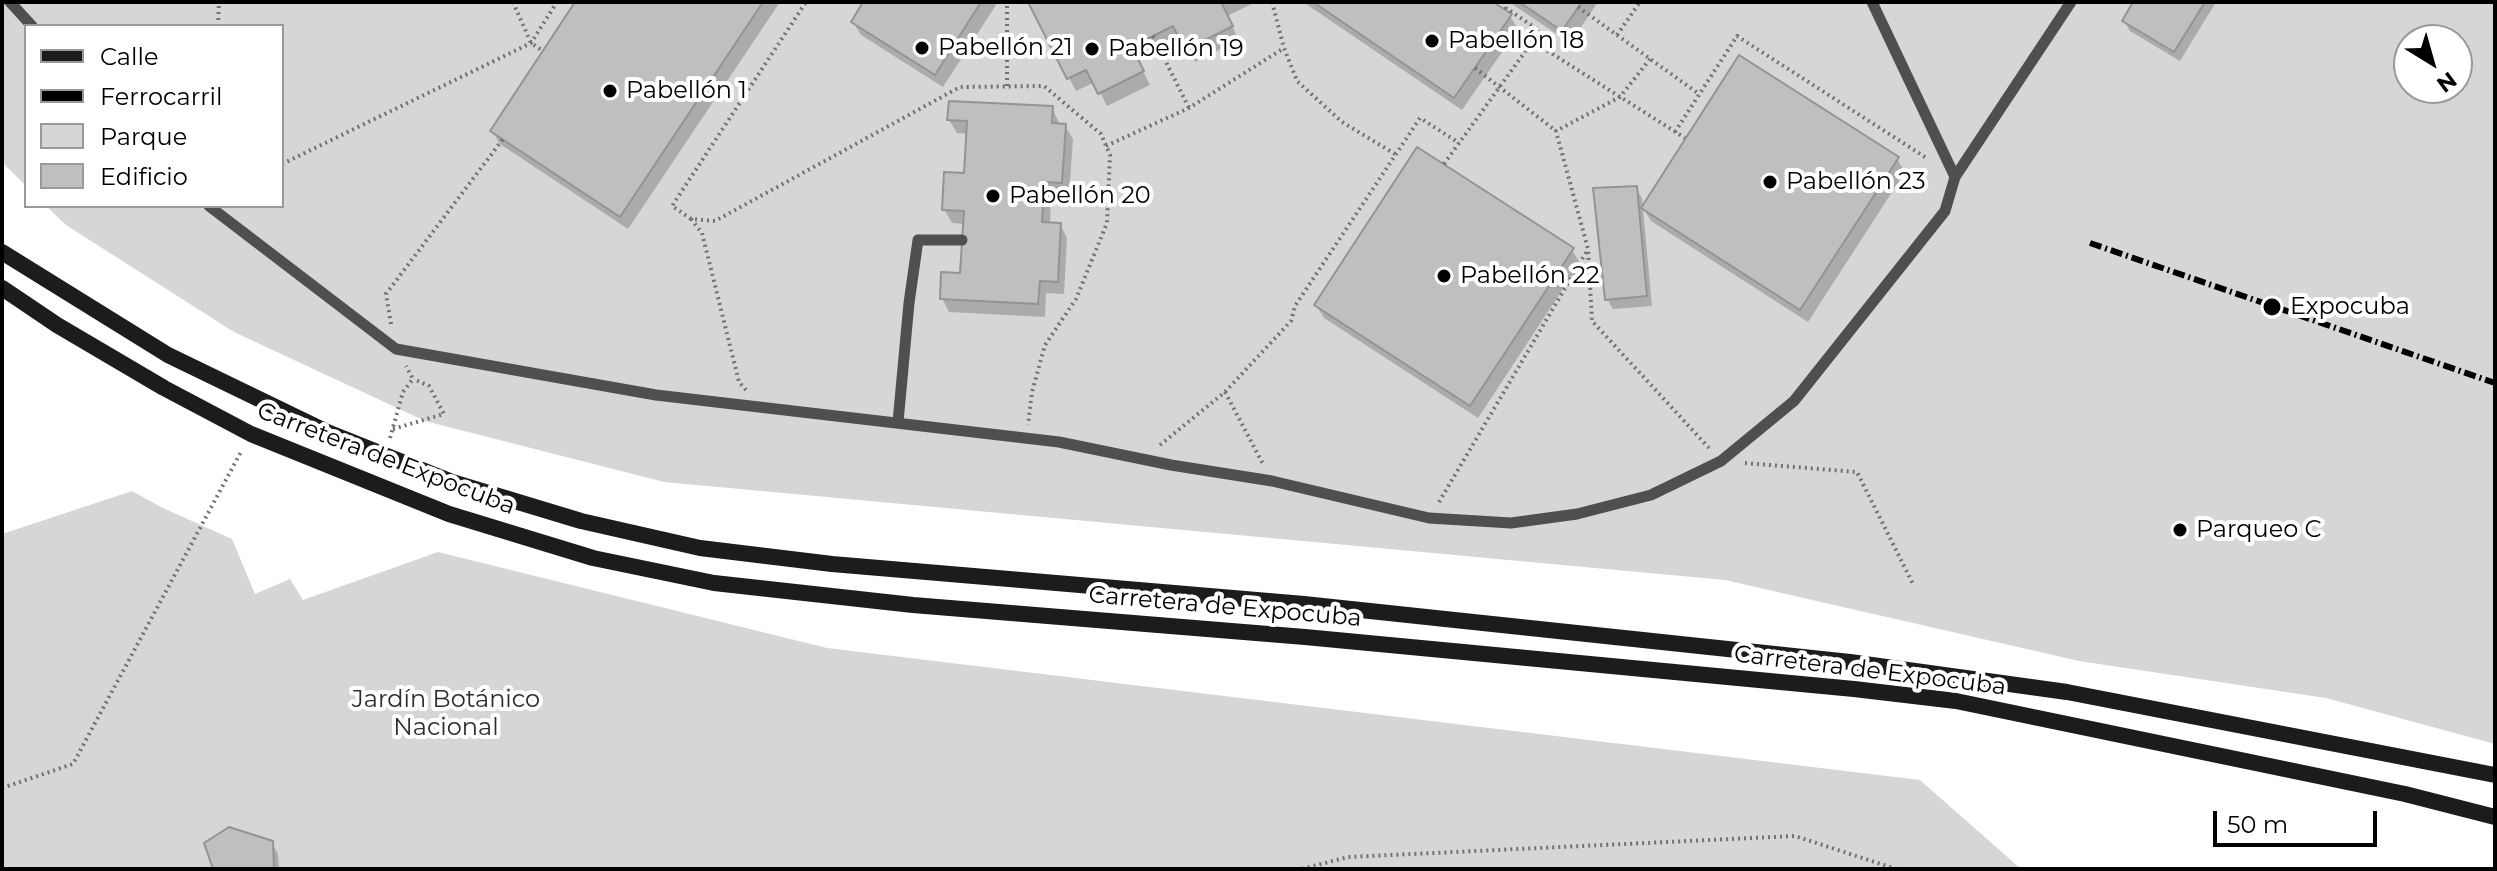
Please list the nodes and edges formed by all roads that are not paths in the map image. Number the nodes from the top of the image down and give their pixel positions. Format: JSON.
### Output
{"nodes":[{"id":1,"x":10,"y":2,"type":"edge"},
{"id":2,"x":1872,"y":2,"type":"edge"},
{"id":3,"x":2071,"y":2,"type":"edge"},
{"id":4,"x":30,"y":24,"type":"edge"},
{"id":5,"x":1955,"y":177,"type":"junction"},
{"id":6,"x":212,"y":208,"type":"edge"},
{"id":7,"x":962,"y":240,"type":"dead end"},
{"id":8,"x":2,"y":252,"type":"edge"},
{"id":9,"x":2,"y":288,"type":"edge"},
{"id":10,"x":898,"y":422,"type":"junction"},
{"id":11,"x":2495,"y":775,"type":"edge"},
{"id":12,"x":2495,"y":817,"type":"edge"}],
"edges":[{"from":1,"to":4,"type":"lane"},
{"from":2,"to":5,"type":"lane"},
{"from":3,"to":5,"type":"lane"},
{"from":5,"to":10,"type":"lane"},
{"from":6,"to":10,"type":"lane"},
{"from":7,"to":10,"type":"lane"},
{"from":8,"to":11,"type":"main road","name":"Carretera de Expocuba"},
{"from":9,"to":12,"type":"main road","name":"Carretera de Expocuba"}]}
